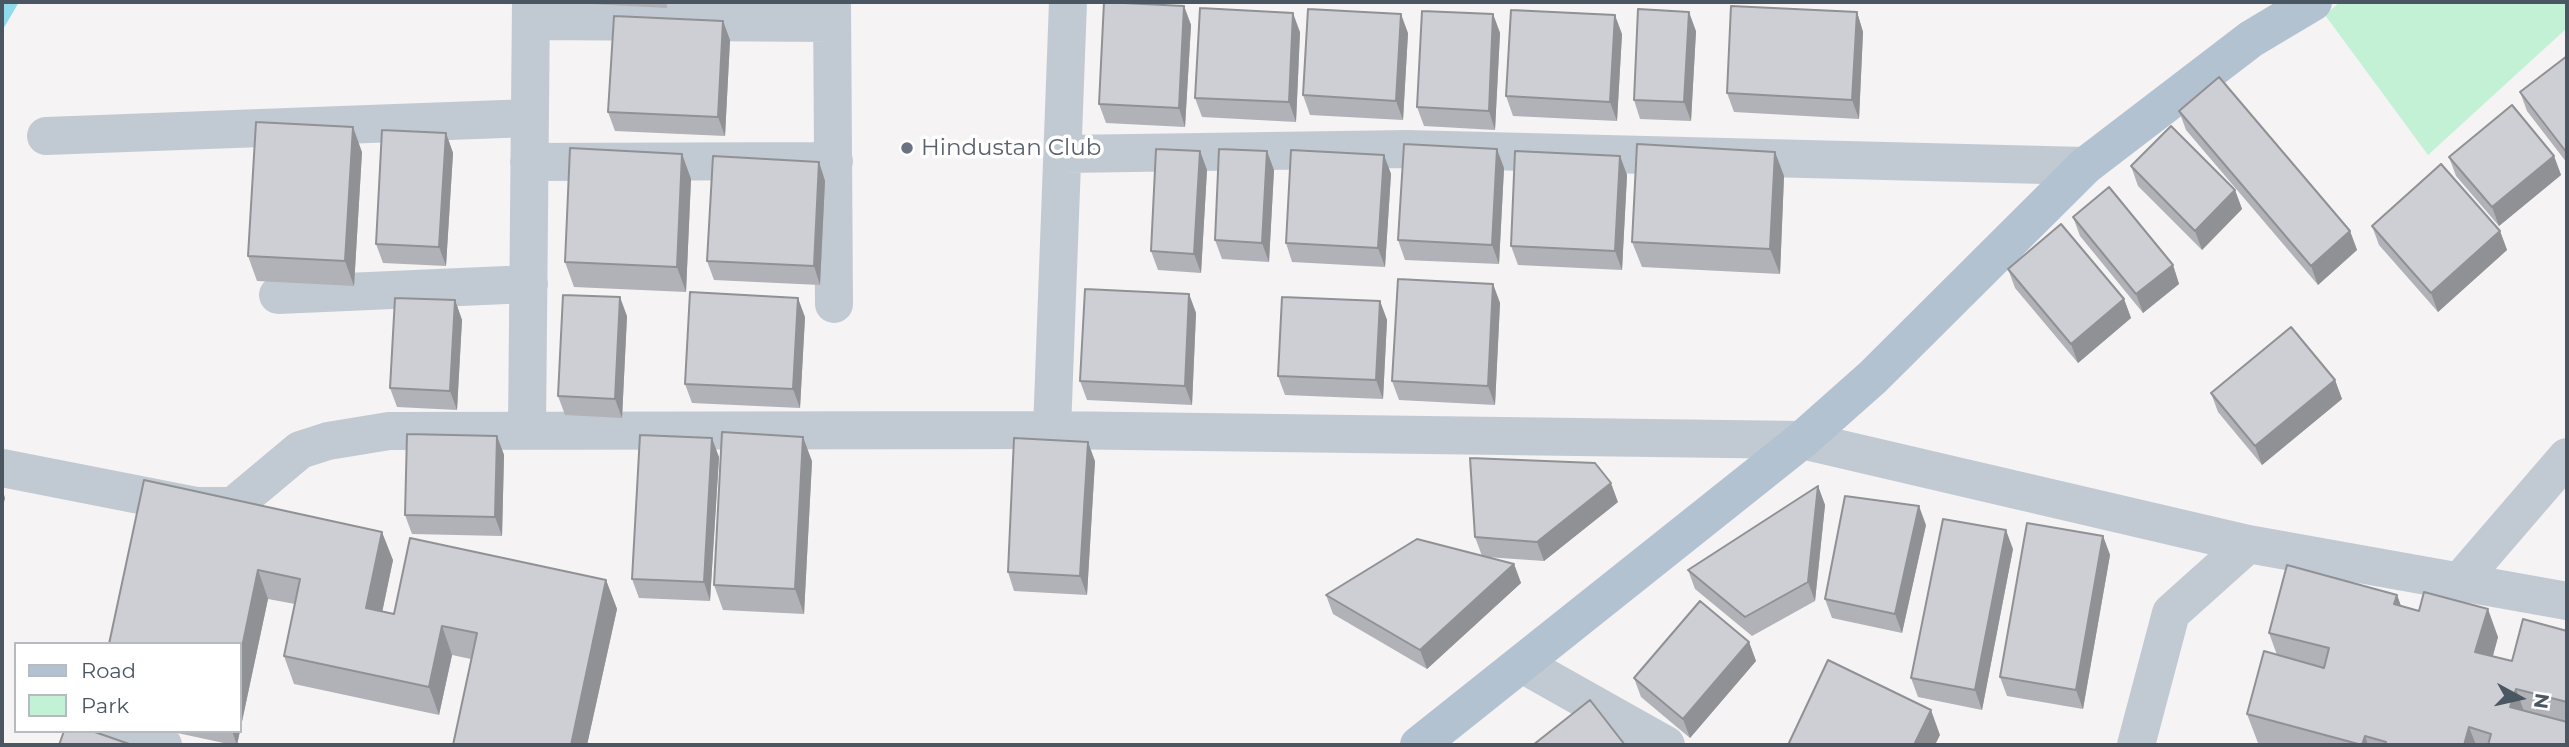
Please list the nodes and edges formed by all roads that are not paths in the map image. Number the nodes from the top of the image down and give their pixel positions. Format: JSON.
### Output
{"nodes":[{"id":1,"x":1068,"y":2,"type":"edge"},
{"id":2,"x":2313,"y":2,"type":"edge"},
{"id":3,"x":531,"y":12,"type":"edge"},
{"id":4,"x":832,"y":12,"type":"edge"},
{"id":5,"x":530,"y":118,"type":"junction"},
{"id":6,"x":46,"y":136,"type":"dead end"},
{"id":7,"x":1064,"y":154,"type":"junction"},
{"id":8,"x":834,"y":161,"type":"junction"},
{"id":9,"x":529,"y":162,"type":"junction"},
{"id":10,"x":2085,"y":166,"type":"junction"},
{"id":11,"x":529,"y":284,"type":"junction"},
{"id":12,"x":278,"y":295,"type":"dead end"},
{"id":13,"x":834,"y":304,"type":"dead end"},
{"id":14,"x":527,"y":429,"type":"junction"},
{"id":15,"x":1052,"y":430,"type":"junction"},
{"id":16,"x":1802,"y":440,"type":"junction"},
{"id":17,"x":2567,"y":457,"type":"edge"},
{"id":18,"x":2,"y":468,"type":"edge"},
{"id":19,"x":2248,"y":544,"type":"junction"},
{"id":20,"x":2461,"y":580,"type":"junction"},
{"id":21,"x":2567,"y":601,"type":"edge"},
{"id":22,"x":1522,"y":664,"type":"junction"},
{"id":23,"x":116,"y":733,"type":"edge"},
{"id":24,"x":163,"y":745,"type":"edge"},
{"id":25,"x":1419,"y":745,"type":"edge"},
{"id":26,"x":1666,"y":745,"type":"edge"},
{"id":27,"x":2136,"y":745,"type":"edge"}],
"edges":[{"from":1,"to":7,"type":"street"},
{"from":2,"to":10,"type":"main road"},
{"from":3,"to":4,"type":"street"},
{"from":3,"to":5,"type":"street"},
{"from":4,"to":8,"type":"street"},
{"from":5,"to":6,"type":"street"},
{"from":5,"to":9,"type":"street"},
{"from":7,"to":10,"type":"street"},
{"from":7,"to":15,"type":"street"},
{"from":8,"to":9,"type":"street"},
{"from":8,"to":13,"type":"street"},
{"from":9,"to":11,"type":"street"},
{"from":10,"to":16,"type":"main road"},
{"from":11,"to":12,"type":"street"},
{"from":11,"to":14,"type":"street"},
{"from":14,"to":15,"type":"street"},
{"from":14,"to":18,"type":"street"},
{"from":15,"to":16,"type":"street"},
{"from":16,"to":19,"type":"street"},
{"from":16,"to":22,"type":"main road"},
{"from":17,"to":20,"type":"street"},
{"from":19,"to":20,"type":"street"},
{"from":19,"to":27,"type":"street"},
{"from":20,"to":21,"type":"street"},
{"from":22,"to":25,"type":"main road"},
{"from":22,"to":26,"type":"street"},
{"from":23,"to":24,"type":"street"}]}
